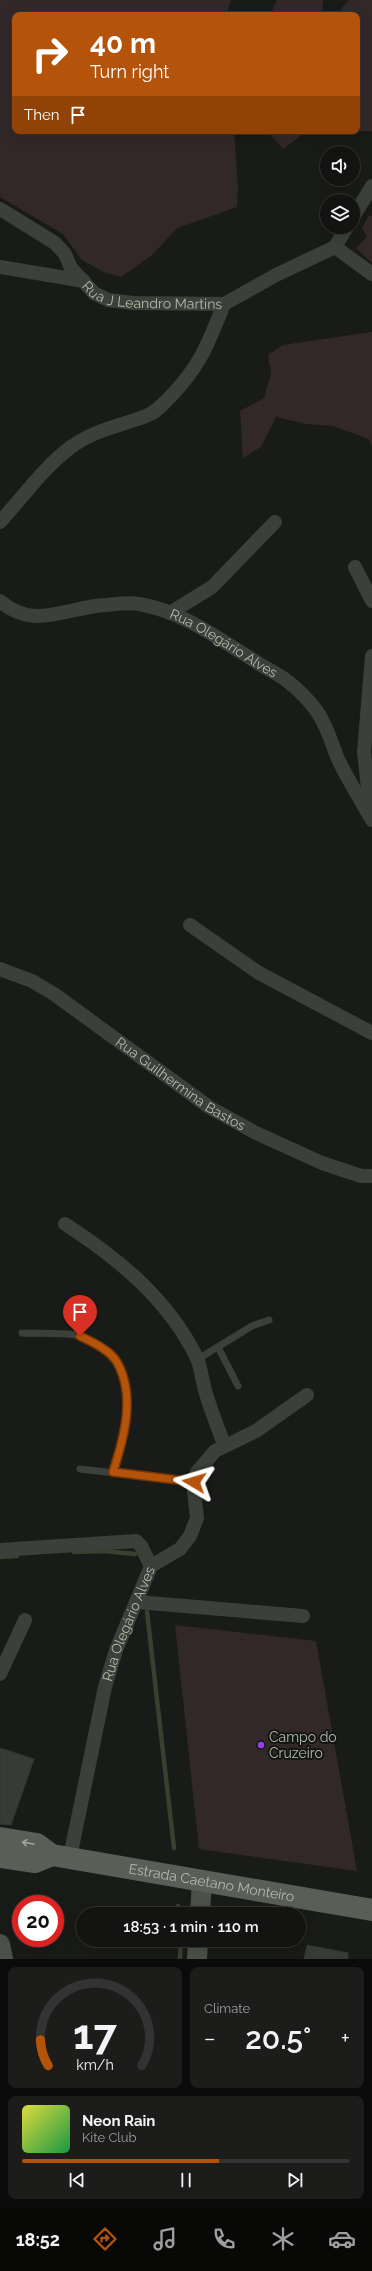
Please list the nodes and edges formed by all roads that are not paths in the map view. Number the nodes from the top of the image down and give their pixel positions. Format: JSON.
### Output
{"nodes":[{"id":1,"x":372,"y":186,"type":"edge"},
{"id":2,"x":360,"y":206,"type":"edge"},
{"id":3,"x":0,"y":209,"type":"edge"},
{"id":4,"x":343,"y":234,"type":"edge"},
{"id":5,"x":335,"y":247,"type":"junction"},
{"id":6,"x":0,"y":266,"type":"edge"},
{"id":7,"x":372,"y":274,"type":"edge"},
{"id":8,"x":84,"y":281,"type":"junction"},
{"id":9,"x":224,"y":304,"type":"junction"},
{"id":10,"x":0,"y":522,"type":"edge"},
{"id":11,"x":275,"y":522,"type":"dead end"},
{"id":12,"x":355,"y":567,"type":"dead end"},
{"id":13,"x":372,"y":601,"type":"edge"},
{"id":14,"x":0,"y":602,"type":"edge"},
{"id":15,"x":170,"y":613,"type":"junction"},
{"id":16,"x":372,"y":656,"type":"edge"},
{"id":17,"x":372,"y":819,"type":"edge"},
{"id":18,"x":190,"y":925,"type":"dead end"},
{"id":19,"x":0,"y":968,"type":"edge"},
{"id":20,"x":372,"y":1033,"type":"edge"},
{"id":21,"x":372,"y":1176,"type":"edge"},
{"id":22,"x":65,"y":1224,"type":"dead end"},
{"id":23,"x":269,"y":1320,"type":"dead end"},
{"id":24,"x":22,"y":1333,"type":"dead end"},
{"id":25,"x":218,"y":1347,"type":"junction"},
{"id":26,"x":198,"y":1360,"type":"junction"},
{"id":27,"x":238,"y":1386,"type":"dead end"},
{"id":28,"x":307,"y":1395,"type":"dead end"},
{"id":29,"x":224,"y":1445,"type":"junction"},
{"id":30,"x":80,"y":1469,"type":"dead end"},
{"id":31,"x":113,"y":1472,"type":"junction"},
{"id":32,"x":194,"y":1482,"type":"junction"},
{"id":33,"x":0,"y":1550,"type":"edge"},
{"id":34,"x":151,"y":1566,"type":"junction"},
{"id":35,"x":137,"y":1602,"type":"junction"},
{"id":36,"x":303,"y":1616,"type":"dead end"},
{"id":37,"x":25,"y":1620,"type":"dead end"},
{"id":38,"x":0,"y":1674,"type":"edge"},
{"id":39,"x":0,"y":1838,"type":"edge"},
{"id":40,"x":61,"y":1856,"type":"junction"},
{"id":41,"x":0,"y":1857,"type":"edge"},
{"id":42,"x":202,"y":1880,"type":"junction"},
{"id":43,"x":200,"y":1907,"type":"edge"},
{"id":44,"x":372,"y":1910,"type":"edge"},
{"id":45,"x":0,"y":1944,"type":"edge"},
{"id":46,"x":198,"y":1947,"type":"edge"},
{"id":47,"x":3,"y":1959,"type":"edge"},
{"id":48,"x":197,"y":1959,"type":"edge"}],
"edges":[{"from":1,"to":2,"type":"street"},
{"from":3,"to":8,"type":"street"},
{"from":4,"to":5,"type":"street"},
{"from":5,"to":7,"type":"street"},
{"from":5,"to":9,"type":"street"},
{"from":6,"to":8,"type":"street","name":"Rua J Leandro Martins"},
{"from":8,"to":9,"type":"street","name":"Rua J Leandro Martins"},
{"from":9,"to":10,"type":"street","name":"Rua J Leandro Martins"},
{"from":11,"to":15,"type":"street"},
{"from":12,"to":13,"type":"street"},
{"from":14,"to":15,"type":"street","name":"Rua Olegário Alves"},
{"from":15,"to":17,"type":"street","name":"Rua Olegário Alves"},
{"from":16,"to":17,"type":"street"},
{"from":18,"to":20,"type":"street"},
{"from":19,"to":21,"type":"street","name":"Rua Guilhermina Bastos"},
{"from":22,"to":26,"type":"street"},
{"from":23,"to":25,"type":"lane"},
{"from":24,"to":31,"type":"lane"},
{"from":25,"to":26,"type":"lane"},
{"from":25,"to":27,"type":"lane"},
{"from":26,"to":29,"type":"street"},
{"from":28,"to":29,"type":"street","name":"Rua Olegário Alves"},
{"from":29,"to":32,"type":"street","name":"Rua Olegário Alves"},
{"from":30,"to":31,"type":"lane"},
{"from":31,"to":32,"type":"lane"},
{"from":32,"to":34,"type":"street","name":"Rua Olegário Alves"},
{"from":33,"to":34,"type":"street"},
{"from":34,"to":35,"type":"street","name":"Rua Olegário Alves"},
{"from":35,"to":36,"type":"street"},
{"from":35,"to":40,"type":"street","name":"Rua Olegário Alves"},
{"from":37,"to":38,"type":"street"},
{"from":40,"to":39,"type":"main road","name":"Estrada Caetano Monteiro","one_way":true},
{"from":40,"to":41,"type":"main road","name":"Estrada Caetano Monteiro"},
{"from":40,"to":42,"type":"main road","name":"Estrada Caetano Monteiro"},
{"from":42,"to":43,"type":"street"},
{"from":42,"to":44,"type":"main road","name":"Estrada Caetano Monteiro"},
{"from":45,"to":47,"type":"street"},
{"from":46,"to":48,"type":"street"}]}
